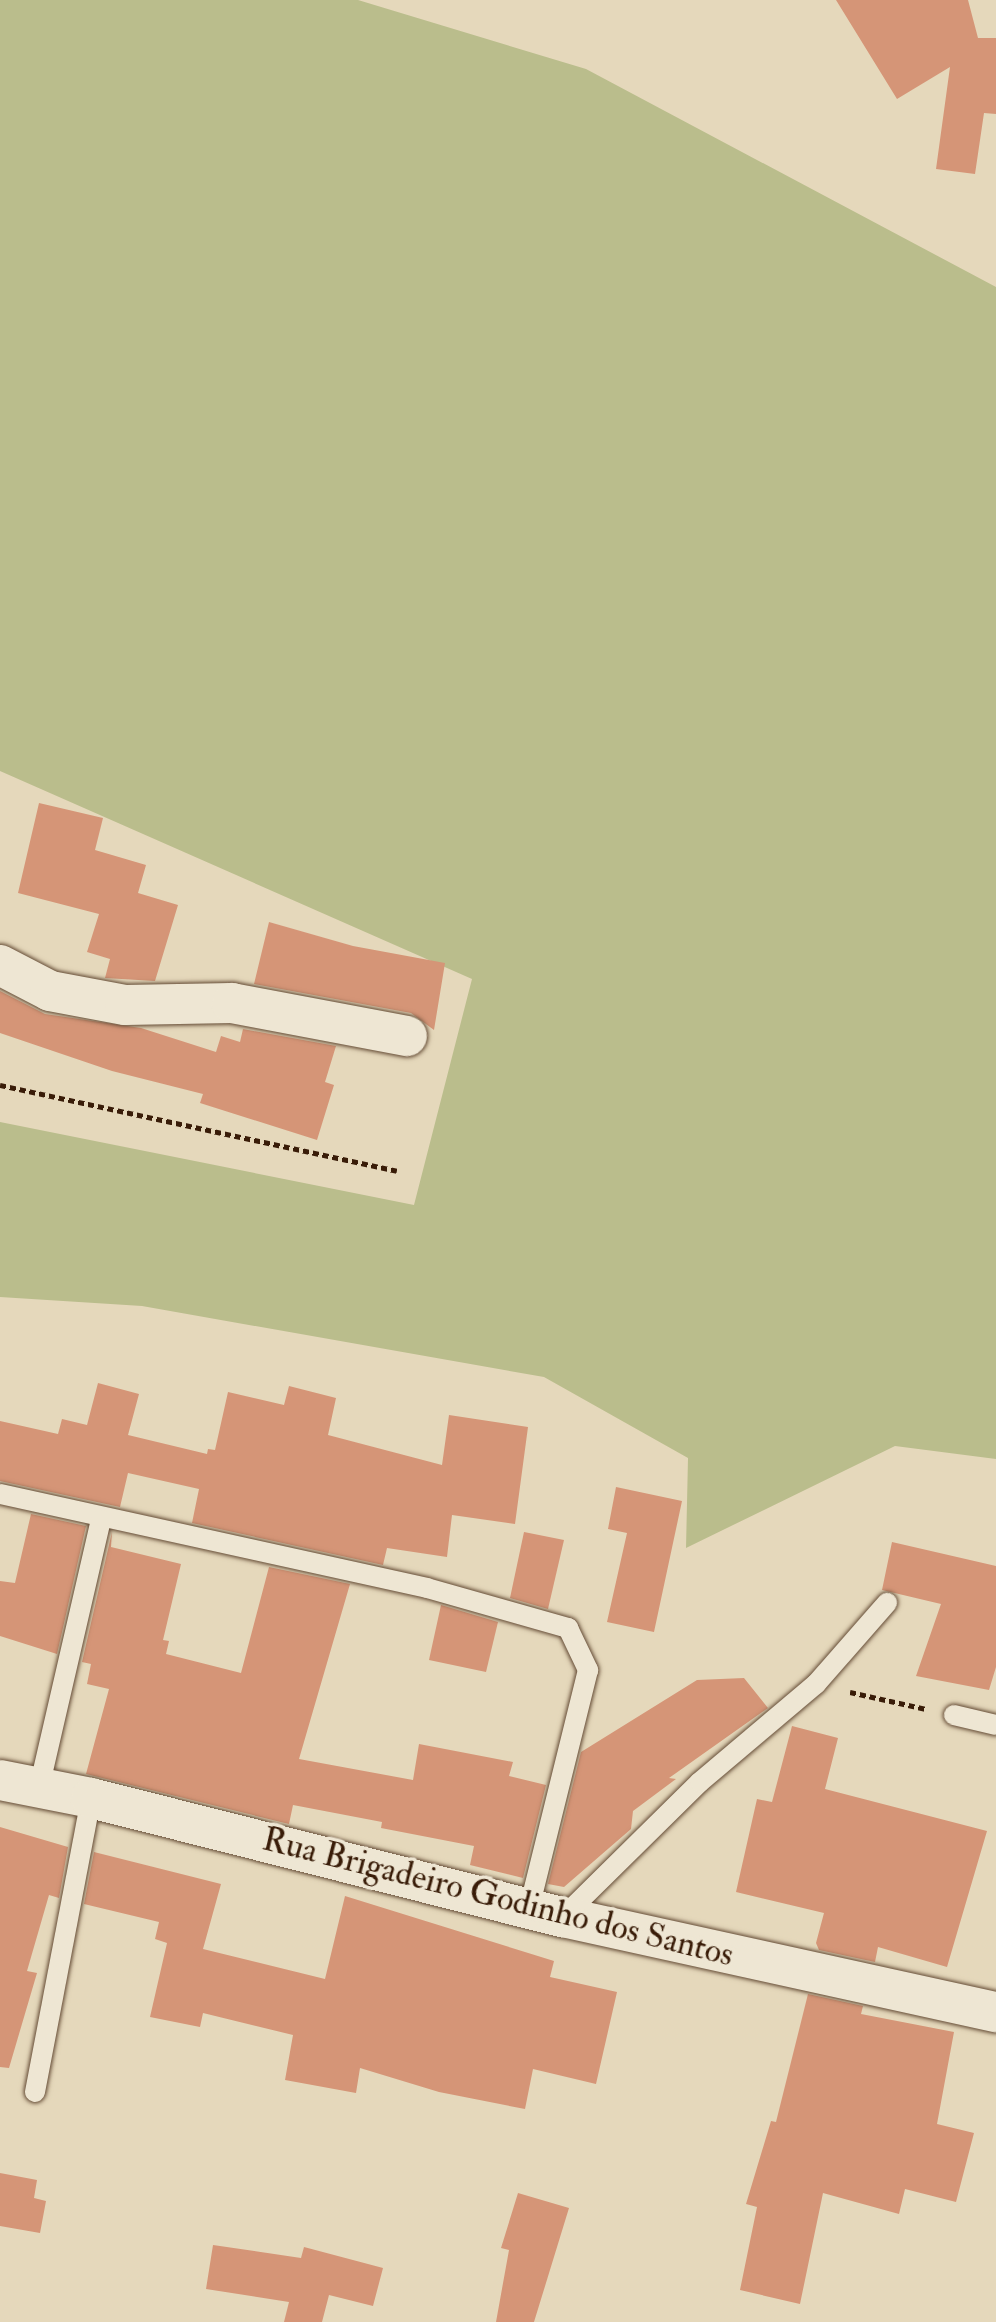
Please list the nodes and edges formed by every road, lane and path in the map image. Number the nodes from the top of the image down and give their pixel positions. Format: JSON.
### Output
{"nodes":[{"id":1,"x":0,"y":965,"type":"edge"},
{"id":2,"x":407,"y":1036,"type":"dead end"},
{"id":3,"x":0,"y":1085,"type":"edge"},
{"id":4,"x":397,"y":1171,"type":"dead end"},
{"id":5,"x":0,"y":1494,"type":"edge"},
{"id":6,"x":101,"y":1520,"type":"junction"},
{"id":7,"x":887,"y":1603,"type":"dead end"},
{"id":8,"x":816,"y":1684,"type":"junction"},
{"id":9,"x":954,"y":1715,"type":"joint"},
{"id":10,"x":996,"y":1725,"type":"edge"},
{"id":11,"x":0,"y":1780,"type":"edge"},
{"id":12,"x":39,"y":1788,"type":"junction"},
{"id":13,"x":91,"y":1798,"type":"junction"},
{"id":14,"x":546,"y":1912,"type":"junction"},
{"id":15,"x":996,"y":2012,"type":"edge"},
{"id":16,"x":35,"y":2092,"type":"dead end"}],
"edges":[{"from":1,"to":2,"type":"street"},
{"from":3,"to":4,"type":"path"},
{"from":5,"to":6,"type":"lane"},
{"from":6,"to":12,"type":"lane"},
{"from":6,"to":14,"type":"lane"},
{"from":7,"to":8,"type":"lane"},
{"from":8,"to":9,"type":"path"},
{"from":8,"to":14,"type":"lane"},
{"from":9,"to":10,"type":"lane"},
{"from":11,"to":12,"type":"street","name":"Rua Brigadeiro Godinho dos Santos"},
{"from":12,"to":13,"type":"street","name":"Rua Brigadeiro Godinho dos Santos"},
{"from":13,"to":14,"type":"street","name":"Rua Brigadeiro Godinho dos Santos"},
{"from":13,"to":16,"type":"lane"},
{"from":14,"to":15,"type":"street","name":"Rua Brigadeiro Godinho dos Santos"}]}
